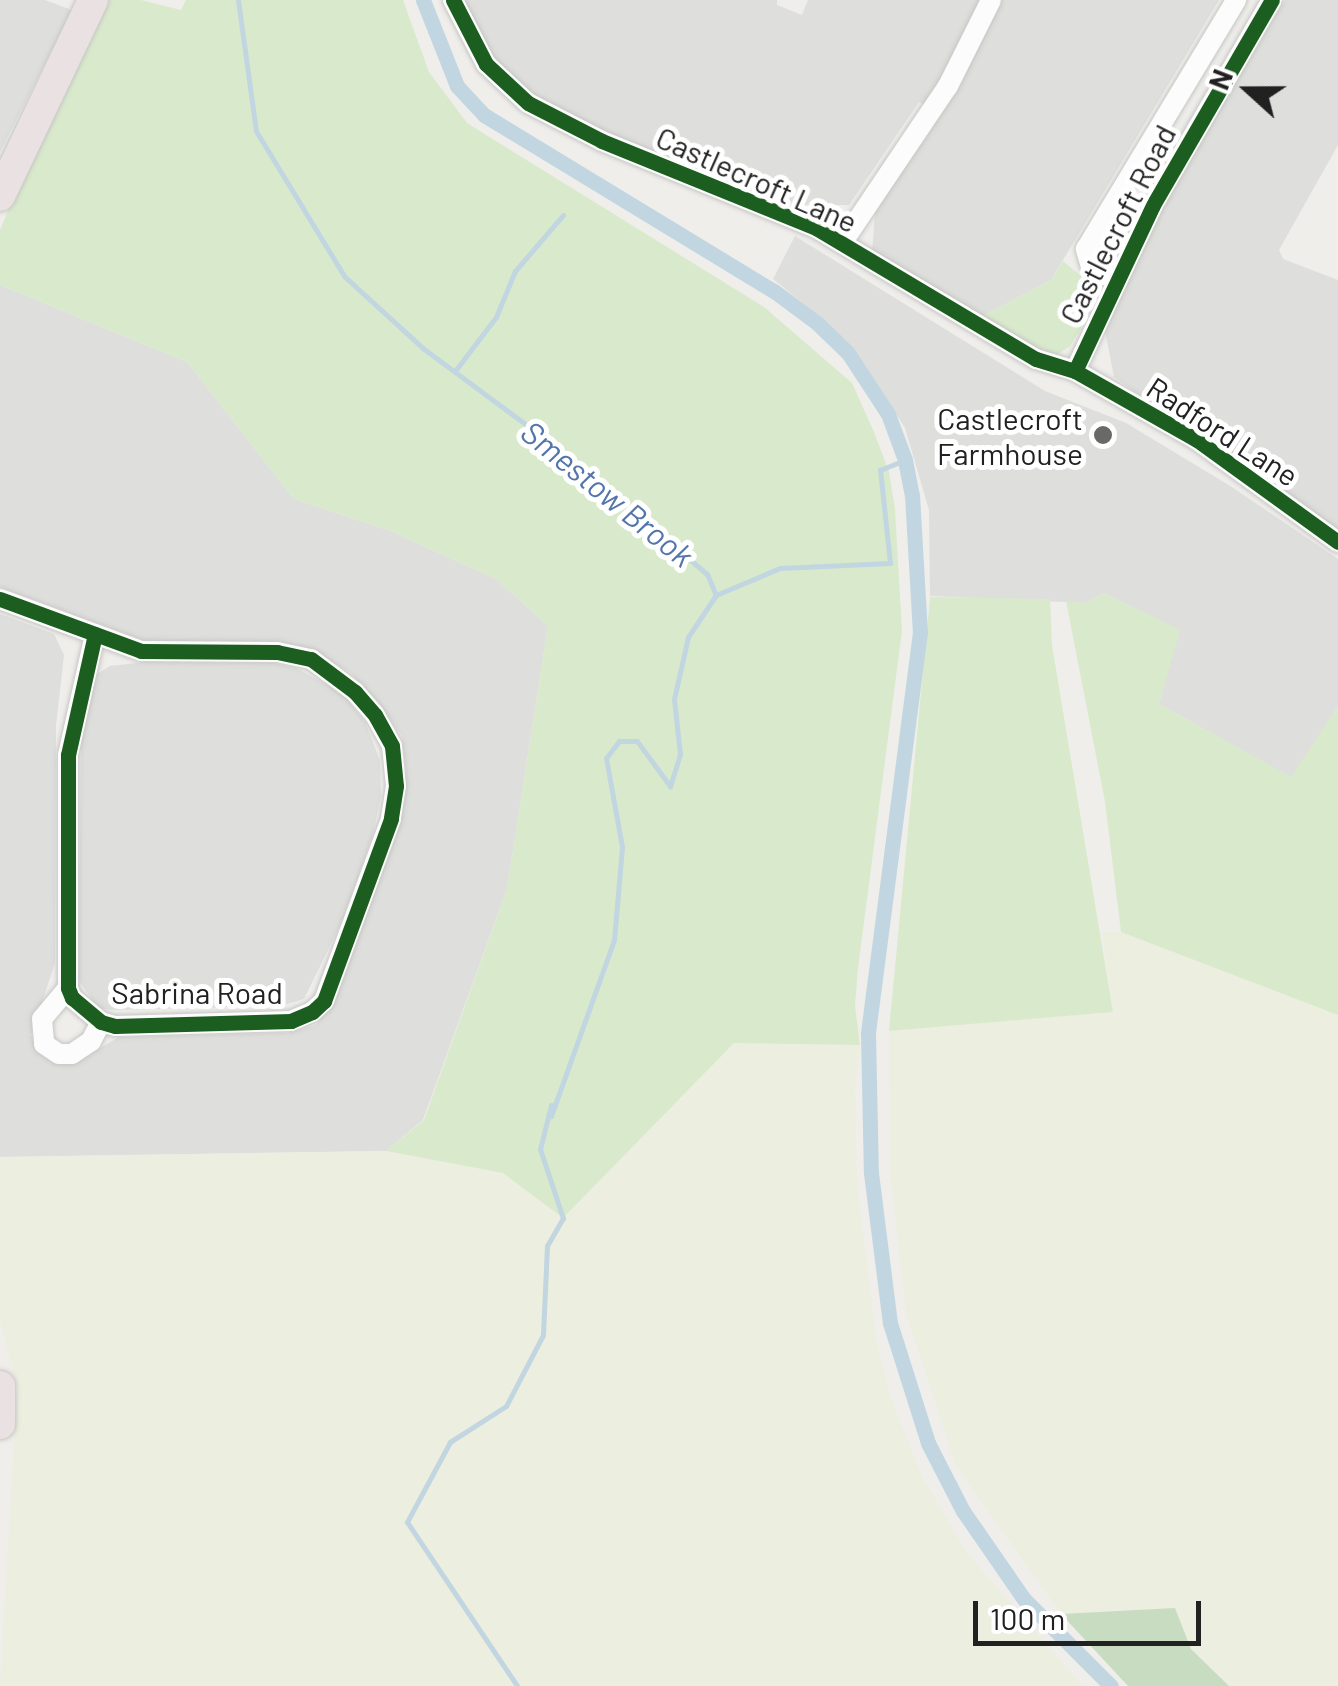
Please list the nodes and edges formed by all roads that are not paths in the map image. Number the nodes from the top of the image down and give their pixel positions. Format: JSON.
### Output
{"nodes":[{"id":1,"x":93,"y":0,"type":"edge"},
{"id":2,"x":452,"y":0,"type":"edge"},
{"id":3,"x":991,"y":0,"type":"edge"},
{"id":4,"x":1236,"y":0,"type":"edge"},
{"id":5,"x":1272,"y":0,"type":"edge"},
{"id":6,"x":0,"y":196,"type":"edge"},
{"id":7,"x":842,"y":243,"type":"junction"},
{"id":8,"x":1114,"y":280,"type":"junction"},
{"id":9,"x":1075,"y":371,"type":"junction"},
{"id":10,"x":1338,"y":542,"type":"edge"},
{"id":11,"x":0,"y":599,"type":"edge"},
{"id":12,"x":95,"y":634,"type":"junction"},
{"id":13,"x":68,"y":988,"type":"junction"},
{"id":14,"x":101,"y":1022,"type":"junction"},
{"id":15,"x":0,"y":1386,"type":"edge"},
{"id":16,"x":0,"y":1424,"type":"edge"}],
"edges":[{"from":1,"to":6,"type":"highway"},
{"from":2,"to":7,"type":"street","name":"Castlecroft Lane"},
{"from":3,"to":7,"type":"street"},
{"from":4,"to":8,"type":"street","name":"Castlecroft Road"},
{"from":5,"to":8,"type":"street","name":"Castlecroft Road"},
{"from":7,"to":9,"type":"street","name":"Castlecroft Lane"},
{"from":8,"to":9,"type":"street","name":"Castlecroft Road"},
{"from":9,"to":10,"type":"street","name":"Radford Lane"},
{"from":11,"to":12,"type":"street","name":"Sabrina Road"},
{"from":12,"to":13,"type":"street","name":"Sabrina Road"},
{"from":12,"to":14,"type":"street","name":"Sabrina Road"},
{"from":13,"to":14,"type":"street","name":"Sabrina Road"},
{"from":13,"to":14,"type":"street","name":"Sabrina Road"},
{"from":15,"to":16,"type":"highway"}]}
